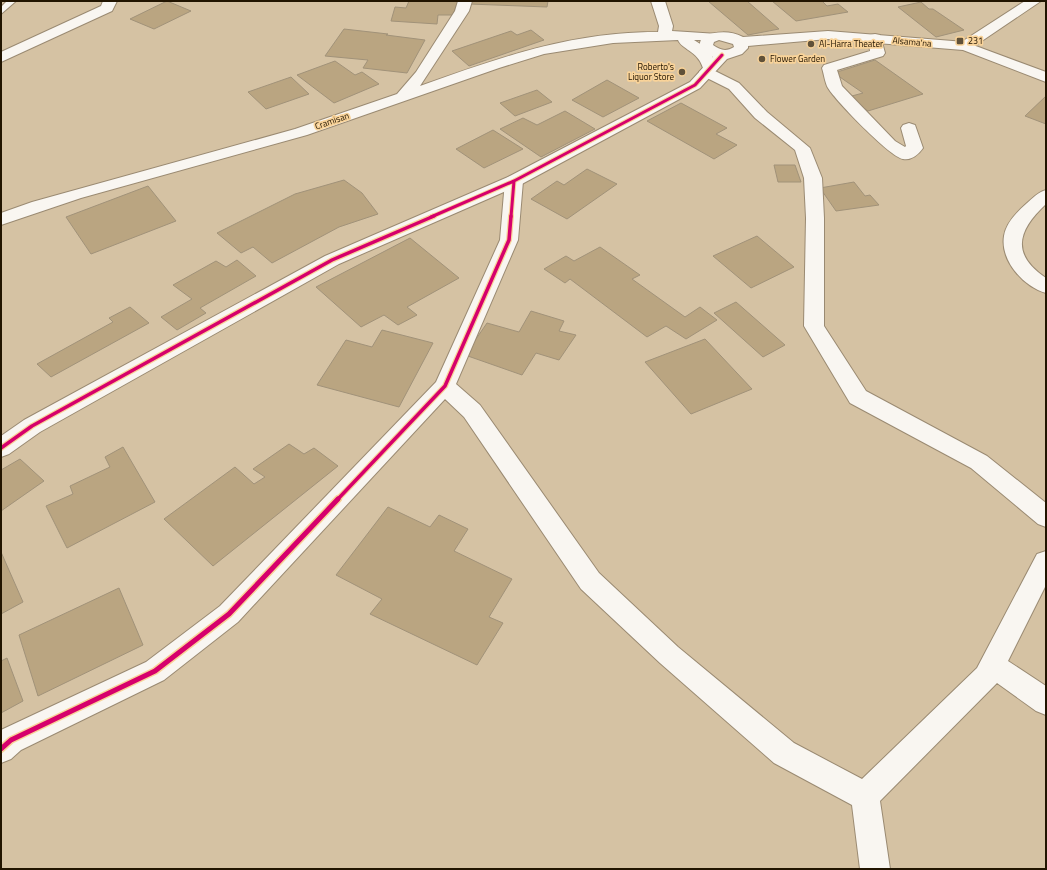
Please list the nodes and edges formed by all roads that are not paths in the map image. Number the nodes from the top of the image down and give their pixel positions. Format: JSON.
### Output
{"nodes":[{"id":1,"x":12,"y":1,"type":"edge"},
{"id":2,"x":110,"y":1,"type":"edge"},
{"id":3,"x":466,"y":1,"type":"edge"},
{"id":4,"x":658,"y":1,"type":"edge"},
{"id":5,"x":1034,"y":1,"type":"edge"},
{"id":6,"x":1,"y":12,"type":"edge"},
{"id":7,"x":664,"y":37,"type":"junction"},
{"id":8,"x":875,"y":38,"type":"junction"},
{"id":9,"x":740,"y":42,"type":"junction"},
{"id":10,"x":965,"y":46,"type":"junction"},
{"id":11,"x":712,"y":56,"type":"junction"},
{"id":12,"x":1,"y":58,"type":"edge"},
{"id":13,"x":1046,"y":77,"type":"edge"},
{"id":14,"x":402,"y":98,"type":"junction"},
{"id":15,"x":909,"y":128,"type":"dead end"},
{"id":16,"x":514,"y":181,"type":"junction"},
{"id":17,"x":1046,"y":195,"type":"edge"},
{"id":18,"x":1,"y":219,"type":"edge"},
{"id":19,"x":1046,"y":287,"type":"edge"},
{"id":20,"x":445,"y":386,"type":"junction"},
{"id":21,"x":1,"y":448,"type":"edge"},
{"id":22,"x":1046,"y":517,"type":"edge"},
{"id":23,"x":1046,"y":561,"type":"edge"},
{"id":24,"x":992,"y":665,"type":"junction"},
{"id":25,"x":1046,"y":702,"type":"edge"},
{"id":26,"x":1,"y":749,"type":"edge"},
{"id":27,"x":865,"y":796,"type":"junction"},
{"id":28,"x":874,"y":869,"type":"edge"}],
"edges":[{"from":1,"to":6,"type":"lane"},
{"from":2,"to":12,"type":"street"},
{"from":3,"to":14,"type":"street"},
{"from":4,"to":7,"type":"street"},
{"from":5,"to":10,"type":"street"},
{"from":7,"to":11,"type":"street"},
{"from":7,"to":11,"type":"street"},
{"from":7,"to":14,"type":"street","name":"Cramisan"},
{"from":8,"to":9,"type":"street","name":"Alsama'na"},
{"from":8,"to":10,"type":"street","name":"Alsama'na"},
{"from":8,"to":15,"type":"street"},
{"from":9,"to":11,"type":"street"},
{"from":9,"to":11,"type":"street"},
{"from":10,"to":13,"type":"street","name":"Alsama'na"},
{"from":11,"to":16,"type":"street"},
{"from":11,"to":22,"type":"street"},
{"from":14,"to":18,"type":"street","name":"Cramisan"},
{"from":16,"to":20,"type":"street"},
{"from":16,"to":21,"type":"street"},
{"from":17,"to":19,"type":"street"},
{"from":20,"to":26,"type":"street"},
{"from":20,"to":27,"type":"street"},
{"from":23,"to":24,"type":"street"},
{"from":24,"to":25,"type":"street"},
{"from":24,"to":27,"type":"street"},
{"from":27,"to":28,"type":"street"}]}
